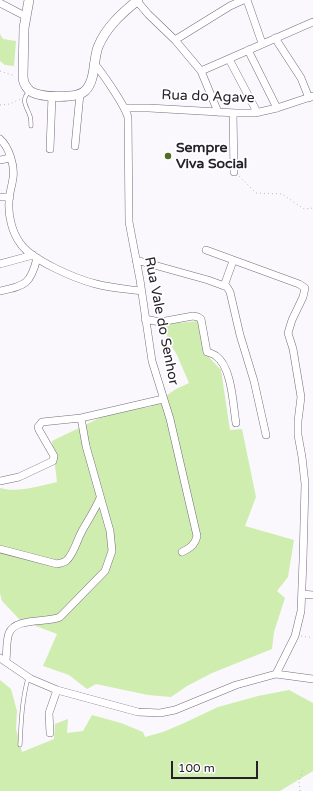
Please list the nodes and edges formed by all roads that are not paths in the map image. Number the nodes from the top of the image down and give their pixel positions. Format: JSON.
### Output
{"nodes":[{"id":1,"x":29,"y":0,"type":"edge"},
{"id":2,"x":137,"y":0,"type":"edge"},
{"id":3,"x":244,"y":0,"type":"edge"},
{"id":4,"x":247,"y":0,"type":"edge"},
{"id":5,"x":0,"y":3,"type":"edge"},
{"id":6,"x":25,"y":16,"type":"junction"},
{"id":7,"x":313,"y":22,"type":"edge"},
{"id":8,"x":275,"y":38,"type":"junction"},
{"id":9,"x":175,"y":40,"type":"junction"},
{"id":10,"x":262,"y":43,"type":"junction"},
{"id":11,"x":248,"y":50,"type":"junction"},
{"id":12,"x":229,"y":59,"type":"junction"},
{"id":13,"x":94,"y":63,"type":"junction"},
{"id":14,"x":201,"y":71,"type":"junction"},
{"id":15,"x":82,"y":93,"type":"junction"},
{"id":16,"x":27,"y":95,"type":"junction"},
{"id":17,"x":52,"y":96,"type":"junction"},
{"id":18,"x":311,"y":97,"type":"edge"},
{"id":19,"x":125,"y":108,"type":"junction"},
{"id":20,"x":277,"y":108,"type":"junction"},
{"id":21,"x":218,"y":112,"type":"junction"},
{"id":22,"x":257,"y":112,"type":"junction"},
{"id":23,"x":233,"y":113,"type":"junction"},
{"id":24,"x":31,"y":126,"type":"dead end"},
{"id":25,"x":0,"y":139,"type":"edge"},
{"id":26,"x":75,"y":146,"type":"dead end"},
{"id":27,"x":50,"y":149,"type":"dead end"},
{"id":28,"x":10,"y":158,"type":"junction"},
{"id":29,"x":0,"y":160,"type":"edge"},
{"id":30,"x":234,"y":172,"type":"road end"},
{"id":31,"x":0,"y":197,"type":"edge"},
{"id":32,"x":10,"y":197,"type":"junction"},
{"id":33,"x":206,"y":250,"type":"dead end"},
{"id":34,"x":35,"y":257,"type":"junction"},
{"id":35,"x":136,"y":260,"type":"junction"},
{"id":36,"x":233,"y":260,"type":"junction"},
{"id":37,"x":0,"y":264,"type":"edge"},
{"id":38,"x":225,"y":287,"type":"junction"},
{"id":39,"x":0,"y":291,"type":"edge"},
{"id":40,"x":141,"y":291,"type":"junction"},
{"id":41,"x":145,"y":319,"type":"junction"},
{"id":42,"x":163,"y":399,"type":"junction"},
{"id":43,"x":81,"y":418,"type":"junction"},
{"id":44,"x":236,"y":423,"type":"dead end"},
{"id":45,"x":266,"y":435,"type":"dead end"},
{"id":46,"x":0,"y":481,"type":"edge"},
{"id":47,"x":100,"y":498,"type":"junction"},
{"id":48,"x":0,"y":549,"type":"edge"},
{"id":49,"x":182,"y":552,"type":"dead end"},
{"id":50,"x":302,"y":594,"type":"junction"},
{"id":51,"x":313,"y":595,"type":"edge"},
{"id":52,"x":3,"y":659,"type":"edge"},
{"id":53,"x":276,"y":674,"type":"junction"},
{"id":54,"x":28,"y":676,"type":"junction"},
{"id":55,"x":313,"y":679,"type":"edge"},
{"id":56,"x":57,"y":690,"type":"junction"},
{"id":57,"x":50,"y":732,"type":"dead end"},
{"id":58,"x":20,"y":745,"type":"dead end"}],
"edges":[{"from":1,"to":6,"type":"street"},
{"from":2,"to":9,"type":"street"},
{"from":2,"to":13,"type":"street"},
{"from":3,"to":9,"type":"street"},
{"from":4,"to":10,"type":"street"},
{"from":5,"to":6,"type":"street"},
{"from":6,"to":16,"type":"street"},
{"from":7,"to":8,"type":"street"},
{"from":8,"to":10,"type":"street"},
{"from":8,"to":18,"type":"street"},
{"from":9,"to":14,"type":"street"},
{"from":10,"to":11,"type":"street"},
{"from":11,"to":12,"type":"street"},
{"from":11,"to":20,"type":"street"},
{"from":12,"to":14,"type":"street"},
{"from":12,"to":22,"type":"street"},
{"from":13,"to":15,"type":"street"},
{"from":13,"to":19,"type":"street"},
{"from":14,"to":21,"type":"street"},
{"from":15,"to":17,"type":"street"},
{"from":15,"to":26,"type":"street"},
{"from":16,"to":17,"type":"street"},
{"from":16,"to":24,"type":"lane"},
{"from":17,"to":27,"type":"street"},
{"from":18,"to":20,"type":"street","name":"Rua do Agave"},
{"from":19,"to":21,"type":"street","name":"Rua do Agave"},
{"from":19,"to":35,"type":"street","name":"Rua Vale do Senhor"},
{"from":20,"to":22,"type":"street","name":"Rua do Agave"},
{"from":21,"to":23,"type":"street","name":"Rua do Agave"},
{"from":22,"to":23,"type":"street","name":"Rua do Agave"},
{"from":23,"to":30,"type":"street"},
{"from":25,"to":28,"type":"street"},
{"from":28,"to":29,"type":"street"},
{"from":28,"to":32,"type":"street"},
{"from":31,"to":32,"type":"street"},
{"from":32,"to":34,"type":"street"},
{"from":33,"to":36,"type":"street"},
{"from":34,"to":37,"type":"street"},
{"from":34,"to":39,"type":"street"},
{"from":34,"to":40,"type":"street"},
{"from":35,"to":38,"type":"street"},
{"from":35,"to":40,"type":"street","name":"Rua Vale do Senhor"},
{"from":36,"to":38,"type":"street"},
{"from":36,"to":50,"type":"street"},
{"from":38,"to":45,"type":"street"},
{"from":40,"to":41,"type":"street","name":"Rua Vale do Senhor"},
{"from":41,"to":42,"type":"street","name":"Rua Vale do Senhor"},
{"from":41,"to":44,"type":"street"},
{"from":42,"to":43,"type":"street"},
{"from":42,"to":49,"type":"street","name":"Rua Vale do Senhor"},
{"from":43,"to":46,"type":"street"},
{"from":43,"to":47,"type":"street"},
{"from":47,"to":48,"type":"street"},
{"from":47,"to":52,"type":"street"},
{"from":50,"to":51,"type":"street"},
{"from":50,"to":53,"type":"street"},
{"from":52,"to":54,"type":"street"},
{"from":53,"to":55,"type":"street"},
{"from":53,"to":56,"type":"street"},
{"from":54,"to":56,"type":"street"},
{"from":54,"to":58,"type":"lane"},
{"from":56,"to":57,"type":"street"}]}
